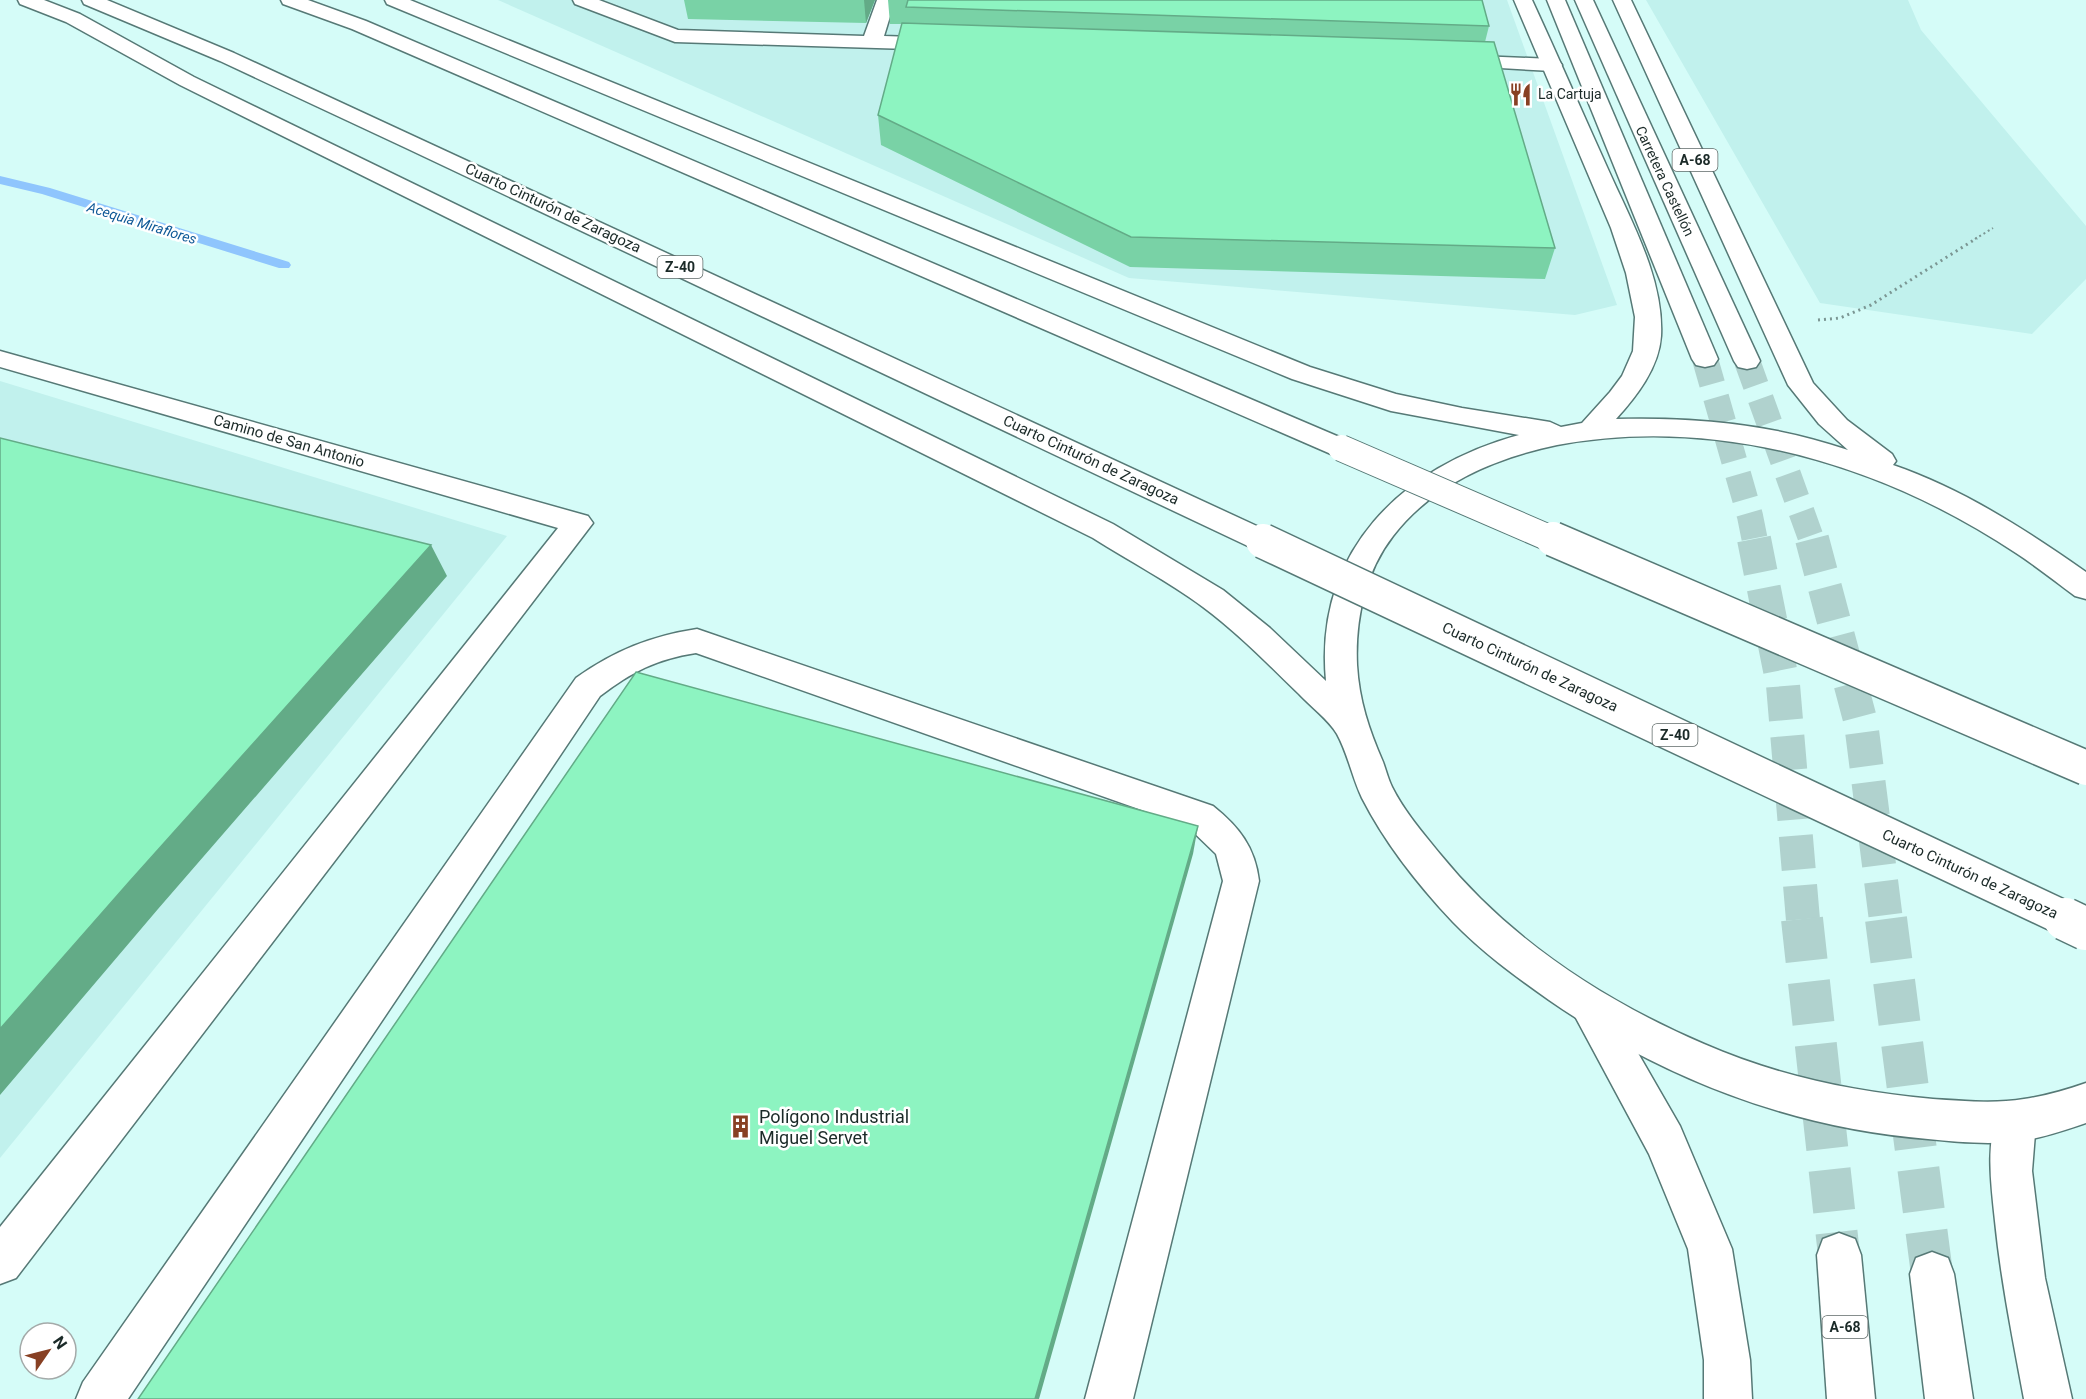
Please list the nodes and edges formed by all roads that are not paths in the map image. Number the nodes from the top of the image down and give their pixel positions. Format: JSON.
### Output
{"nodes":[{"id":1,"x":27,"y":0,"type":"edge"},
{"id":2,"x":92,"y":0,"type":"edge"},
{"id":3,"x":290,"y":0,"type":"edge"},
{"id":4,"x":394,"y":0,"type":"edge"},
{"id":5,"x":582,"y":0,"type":"edge"},
{"id":6,"x":886,"y":0,"type":"edge"},
{"id":7,"x":1523,"y":0,"type":"edge"},
{"id":8,"x":1556,"y":0,"type":"edge"},
{"id":9,"x":1584,"y":0,"type":"edge"},
{"id":10,"x":1622,"y":0,"type":"edge"},
{"id":11,"x":872,"y":42,"type":"junction"},
{"id":12,"x":956,"y":45,"type":"edge"},
{"id":13,"x":1433,"y":61,"type":"edge"},
{"id":14,"x":1552,"y":64,"type":"junction"},
{"id":15,"x":0,"y":359,"type":"edge"},
{"id":16,"x":1705,"y":359,"type":"tunnel mouth"},
{"id":17,"x":1747,"y":361,"type":"tunnel mouth"},
{"id":18,"x":1576,"y":431,"type":"junction"},
{"id":19,"x":1918,"y":486,"type":"junction"},
{"id":20,"x":2086,"y":588,"type":"edge"},
{"id":21,"x":1351,"y":726,"type":"junction"},
{"id":22,"x":2086,"y":768,"type":"edge"},
{"id":23,"x":2086,"y":928,"type":"edge"},
{"id":24,"x":1590,"y":1007,"type":"junction"},
{"id":25,"x":2050,"y":1113,"type":"edge"},
{"id":26,"x":2086,"y":1130,"type":"edge"},
{"id":27,"x":1839,"y":1255,"type":"tunnel mouth"},
{"id":28,"x":0,"y":1262,"type":"edge"},
{"id":29,"x":1932,"y":1274,"type":"tunnel mouth"},
{"id":30,"x":100,"y":1399,"type":"edge"},
{"id":31,"x":1109,"y":1399,"type":"edge"},
{"id":32,"x":1728,"y":1399,"type":"edge"},
{"id":33,"x":1851,"y":1399,"type":"edge"},
{"id":34,"x":1949,"y":1399,"type":"edge"},
{"id":35,"x":2048,"y":1399,"type":"edge"}],
"edges":[{"from":1,"to":21,"type":"main road"},
{"from":2,"to":23,"type":"main road","name":"Cuarto Cinturón de Zaragoza","number":"Z-40","bridge":true},
{"from":3,"to":22,"type":"main road","bridge":true},
{"from":4,"to":18,"type":"main road"},
{"from":5,"to":11,"type":"main road"},
{"from":6,"to":11,"type":"main road"},
{"from":7,"to":14,"type":"main road"},
{"from":8,"to":16,"type":"main road","name":"Carretera Castellón"},
{"from":9,"to":17,"type":"main road","name":"Carretera Castellón"},
{"from":10,"to":19,"type":"main road","number":"A-68"},
{"from":11,"to":12,"type":"main road"},
{"from":13,"to":14,"type":"main road"},
{"from":14,"to":18,"type":"main road"},
{"from":15,"to":28,"type":"main road","name":"Camino de San Antonio"},
{"from":18,"to":19,"type":"main road"},
{"from":18,"to":21,"type":"main road"},
{"from":19,"to":20,"type":"main road"},
{"from":21,"to":24,"type":"main road"},
{"from":24,"to":25,"type":"main road"},
{"from":24,"to":32,"type":"main road"},
{"from":25,"to":26,"type":"main road"},
{"from":25,"to":35,"type":"main road"},
{"from":27,"to":33,"type":"main road","number":"A-68"},
{"from":29,"to":34,"type":"main road"},
{"from":30,"to":31,"type":"main road"}]}
